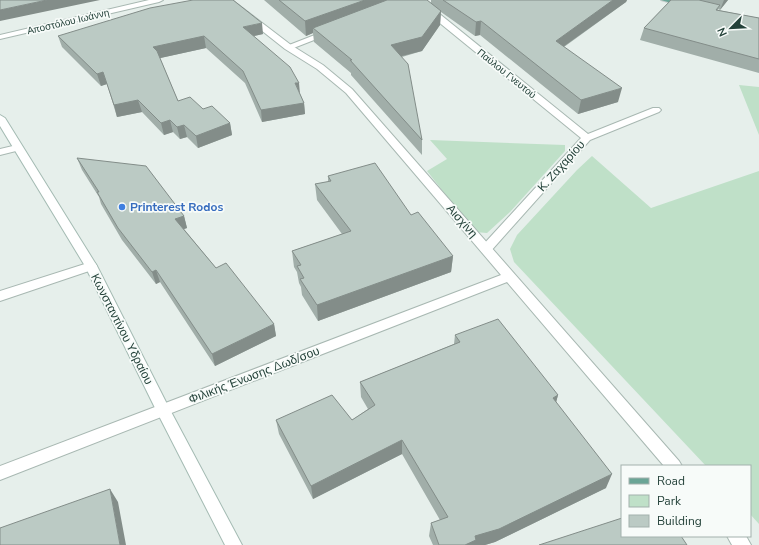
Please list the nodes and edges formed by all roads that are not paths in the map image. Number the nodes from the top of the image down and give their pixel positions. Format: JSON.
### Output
{"nodes":[{"id":1,"x":159,"y":0,"type":"edge"},
{"id":2,"x":227,"y":0,"type":"edge"},
{"id":3,"x":665,"y":0,"type":"edge"},
{"id":4,"x":148,"y":1,"type":"edge"},
{"id":5,"x":694,"y":7,"type":"edge"},
{"id":6,"x":428,"y":9,"type":"edge"},
{"id":7,"x":338,"y":29,"type":"edge"},
{"id":8,"x":0,"y":37,"type":"edge"},
{"id":9,"x":288,"y":47,"type":"junction"},
{"id":10,"x":656,"y":110,"type":"dead end"},
{"id":11,"x":0,"y":118,"type":"edge"},
{"id":12,"x":587,"y":138,"type":"junction"},
{"id":13,"x":17,"y":148,"type":"junction"},
{"id":14,"x":0,"y":152,"type":"edge"},
{"id":15,"x":486,"y":249,"type":"junction"},
{"id":16,"x":91,"y":266,"type":"junction"},
{"id":17,"x":508,"y":277,"type":"junction"},
{"id":18,"x":0,"y":296,"type":"edge"},
{"id":19,"x":163,"y":410,"type":"junction"},
{"id":20,"x":673,"y":465,"type":"edge"},
{"id":21,"x":0,"y":472,"type":"edge"},
{"id":22,"x":737,"y":537,"type":"edge"},
{"id":23,"x":234,"y":545,"type":"edge"},
{"id":24,"x":743,"y":545,"type":"edge"}],
"edges":[{"from":1,"to":4,"type":"street","name":"Αποστόλου Ιωάννη"},
{"from":2,"to":9,"type":"street","name":"Αισχίνη"},
{"from":3,"to":5,"type":"main road"},
{"from":4,"to":8,"type":"street","name":"Αποστόλου Ιωάννη"},
{"from":6,"to":12,"type":"street","name":"Παύλου Γνευτού"},
{"from":7,"to":9,"type":"street"},
{"from":9,"to":15,"type":"street","name":"Αισχίνη"},
{"from":10,"to":12,"type":"street","name":"Κ. Ζαχαρίου"},
{"from":11,"to":13,"type":"street","name":"Κωνσταντίνου Υδραίου"},
{"from":12,"to":15,"type":"street","name":"Κ. Ζαχαρίου"},
{"from":13,"to":14,"type":"street"},
{"from":13,"to":16,"type":"street","name":"Κωνσταντίνου Υδραίου"},
{"from":15,"to":17,"type":"street","name":"Αισχίνη"},
{"from":16,"to":18,"type":"street"},
{"from":16,"to":19,"type":"street","name":"Κωνσταντίνου Υδραίου"},
{"from":17,"to":19,"type":"street","name":"Φιλικής Ένωσης Δωδ/σου"},
{"from":17,"to":20,"type":"street","name":"Αισχίνη"},
{"from":19,"to":21,"type":"street","name":"Φιλικής Ένωσης Δωδ/σου"},
{"from":19,"to":23,"type":"street","name":"Κωνσταντίνου Υδραίου"},
{"from":22,"to":24,"type":"street"}]}
